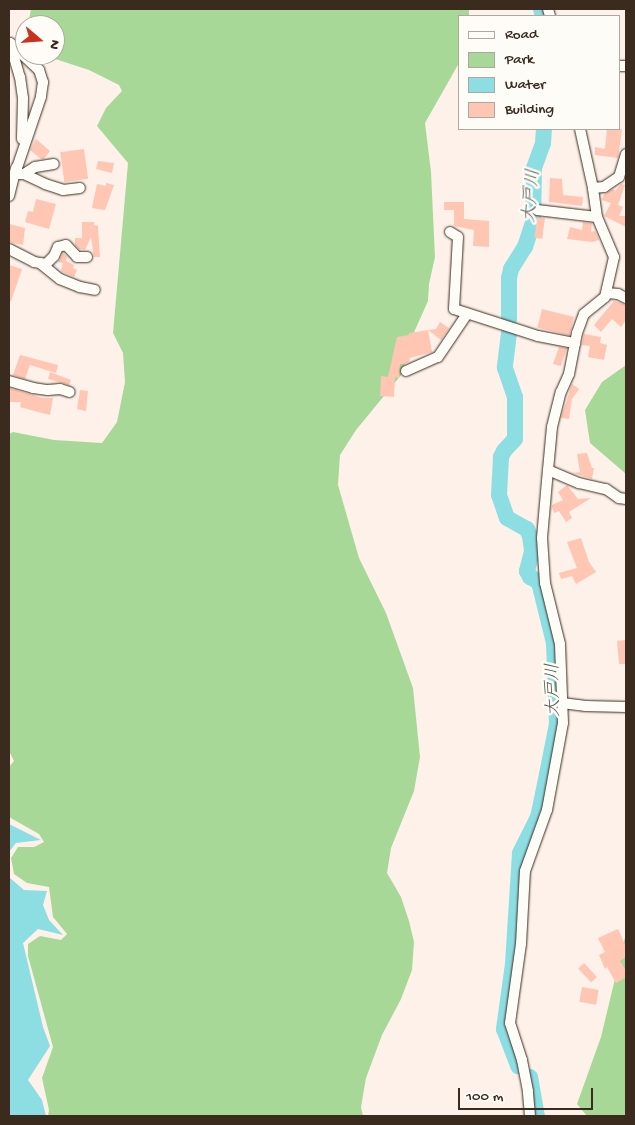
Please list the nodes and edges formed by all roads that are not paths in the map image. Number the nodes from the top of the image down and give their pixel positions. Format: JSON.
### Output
{"nodes":[{"id":1,"x":9,"y":41,"type":"edge"},
{"id":2,"x":580,"y":130,"type":"edge"},
{"id":3,"x":626,"y":154,"type":"edge"},
{"id":4,"x":54,"y":164,"type":"dead end"},
{"id":5,"x":19,"y":174,"type":"junction"},
{"id":6,"x":80,"y":188,"type":"dead end"},
{"id":7,"x":593,"y":188,"type":"junction"},
{"id":8,"x":9,"y":196,"type":"edge"},
{"id":9,"x":537,"y":210,"type":"dead end"},
{"id":10,"x":596,"y":217,"type":"junction"},
{"id":11,"x":450,"y":232,"type":"dead end"},
{"id":12,"x":9,"y":250,"type":"edge"},
{"id":13,"x":87,"y":257,"type":"dead end"},
{"id":14,"x":40,"y":263,"type":"junction"},
{"id":15,"x":95,"y":290,"type":"dead end"},
{"id":16,"x":607,"y":293,"type":"junction"},
{"id":17,"x":626,"y":298,"type":"edge"},
{"id":18,"x":467,"y":314,"type":"junction"},
{"id":19,"x":575,"y":343,"type":"junction"},
{"id":20,"x":406,"y":371,"type":"dead end"},
{"id":21,"x":9,"y":381,"type":"edge"},
{"id":22,"x":70,"y":392,"type":"dead end"},
{"id":23,"x":548,"y":470,"type":"junction"},
{"id":24,"x":626,"y":499,"type":"edge"},
{"id":25,"x":562,"y":703,"type":"junction"},
{"id":26,"x":626,"y":707,"type":"edge"},
{"id":27,"x":530,"y":1116,"type":"edge"}],
"edges":[{"from":1,"to":5,"type":"street"},
{"from":1,"to":5,"type":"street"},
{"from":2,"to":7,"type":"street"},
{"from":3,"to":7,"type":"street"},
{"from":4,"to":5,"type":"street"},
{"from":5,"to":6,"type":"street"},
{"from":5,"to":8,"type":"street"},
{"from":7,"to":10,"type":"street"},
{"from":9,"to":10,"type":"street"},
{"from":10,"to":16,"type":"street"},
{"from":11,"to":18,"type":"street"},
{"from":12,"to":14,"type":"street"},
{"from":13,"to":14,"type":"street"},
{"from":14,"to":15,"type":"street"},
{"from":16,"to":17,"type":"street"},
{"from":16,"to":19,"type":"street"},
{"from":18,"to":19,"type":"street"},
{"from":18,"to":20,"type":"street"},
{"from":19,"to":23,"type":"street"},
{"from":21,"to":22,"type":"street"},
{"from":23,"to":24,"type":"street"},
{"from":23,"to":25,"type":"street"},
{"from":25,"to":26,"type":"street"},
{"from":25,"to":27,"type":"street"}]}
